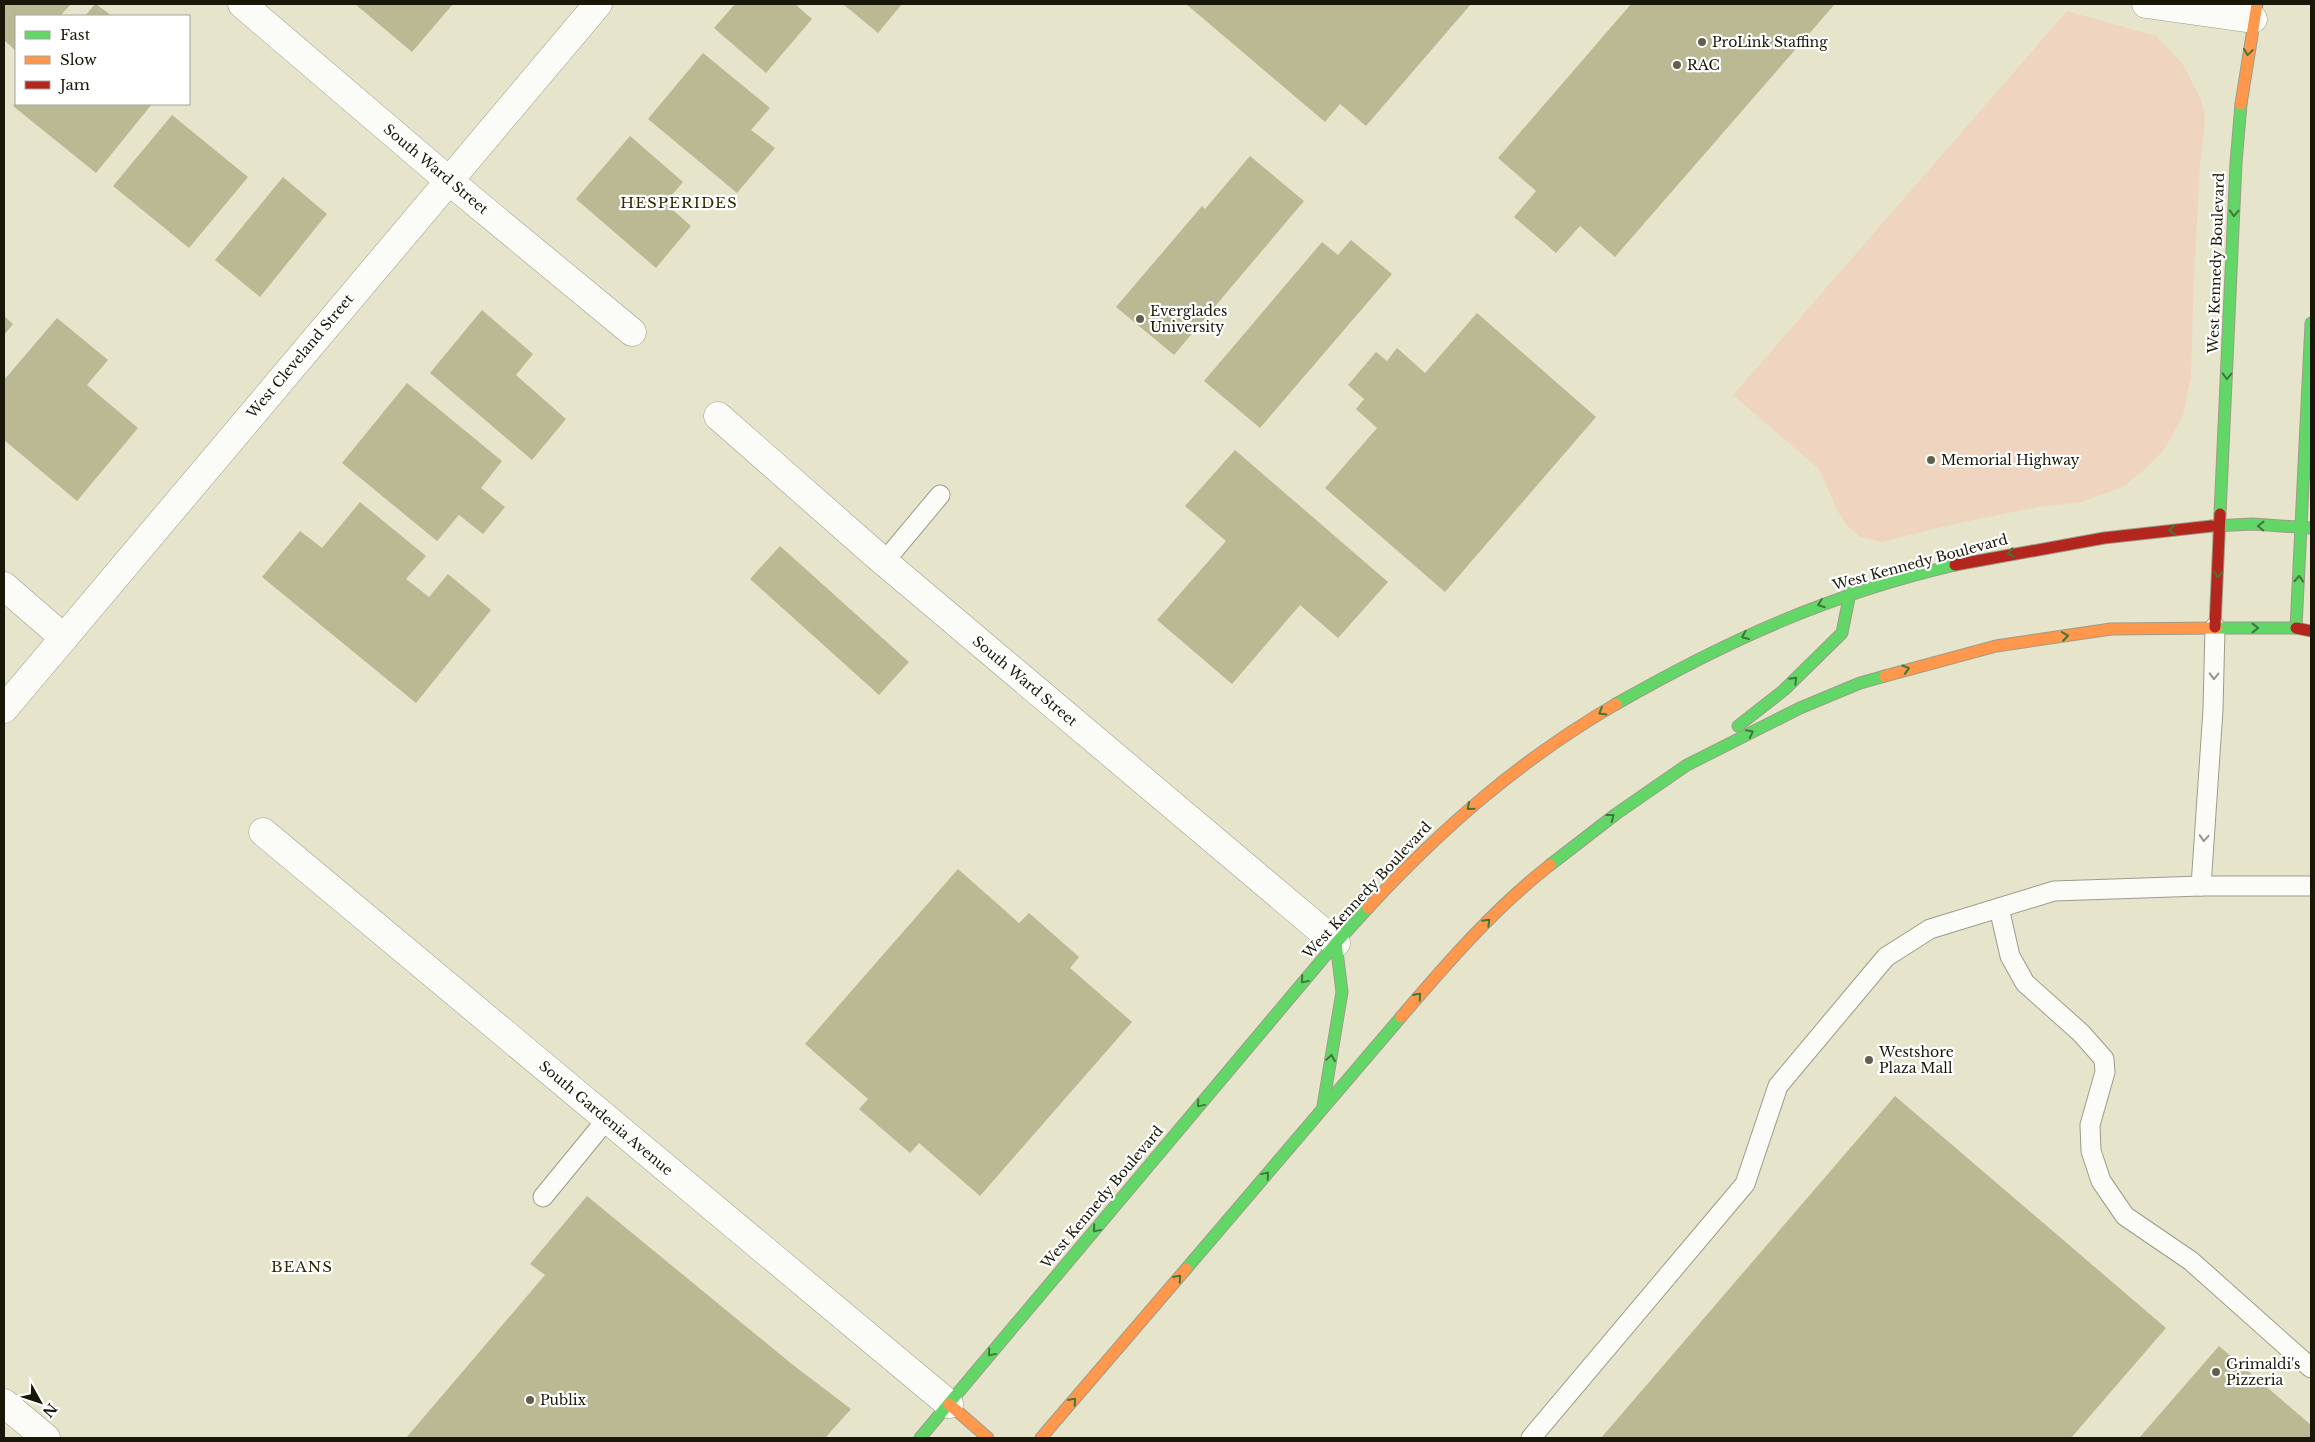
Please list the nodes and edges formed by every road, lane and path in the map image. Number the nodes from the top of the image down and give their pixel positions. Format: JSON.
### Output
{"nodes":[{"id":1,"x":242,"y":4,"type":"edge"},
{"id":2,"x":598,"y":4,"type":"edge"},
{"id":3,"x":2146,"y":4,"type":"edge"},
{"id":4,"x":2255,"y":12,"type":"edge"},
{"id":5,"x":448,"y":180,"type":"junction"},
{"id":6,"x":2311,"y":323,"type":"edge"},
{"id":7,"x":632,"y":332,"type":"dead end"},
{"id":8,"x":718,"y":416,"type":"dead end"},
{"id":9,"x":940,"y":495,"type":"dead end"},
{"id":10,"x":2220,"y":526,"type":"junction"},
{"id":11,"x":2307,"y":528,"type":"edge"},
{"id":12,"x":884,"y":562,"type":"junction"},
{"id":13,"x":4,"y":586,"type":"edge"},
{"id":14,"x":1850,"y":593,"type":"junction"},
{"id":15,"x":2215,"y":627,"type":"junction"},
{"id":16,"x":2296,"y":628,"type":"junction"},
{"id":17,"x":2311,"y":631,"type":"edge"},
{"id":18,"x":64,"y":638,"type":"junction"},
{"id":19,"x":4,"y":709,"type":"edge"},
{"id":20,"x":1687,"y":765,"type":"junction"},
{"id":21,"x":263,"y":832,"type":"dead end"},
{"id":22,"x":2201,"y":886,"type":"junction"},
{"id":23,"x":2311,"y":886,"type":"edge"},
{"id":24,"x":1999,"y":908,"type":"junction"},
{"id":25,"x":1336,"y":943,"type":"junction"},
{"id":26,"x":1323,"y":1106,"type":"junction"},
{"id":27,"x":607,"y":1119,"type":"junction"},
{"id":28,"x":543,"y":1196,"type":"dead end"},
{"id":29,"x":2308,"y":1357,"type":"edge"},
{"id":30,"x":4,"y":1403,"type":"edge"},
{"id":31,"x":948,"y":1404,"type":"junction"},
{"id":32,"x":46,"y":1438,"type":"edge"},
{"id":33,"x":920,"y":1438,"type":"edge"},
{"id":34,"x":988,"y":1438,"type":"edge"},
{"id":35,"x":1041,"y":1438,"type":"edge"},
{"id":36,"x":1531,"y":1438,"type":"edge"}],
"edges":[{"from":1,"to":5,"type":"street","name":"South Ward Street"},
{"from":2,"to":5,"type":"street","name":"West Cleveland Street"},
{"from":3,"to":4,"type":"street"},
{"from":4,"to":10,"type":"main road","name":"West Kennedy Boulevard","one_way":true},
{"from":5,"to":7,"type":"street","name":"South Ward Street"},
{"from":5,"to":18,"type":"street","name":"West Cleveland Street"},
{"from":6,"to":11,"type":"main road"},
{"from":8,"to":12,"type":"street","name":"South Ward Street"},
{"from":9,"to":12,"type":"lane"},
{"from":11,"to":10,"type":"main road","one_way":true},
{"from":10,"to":14,"type":"main road","name":"West Kennedy Boulevard","one_way":true},
{"from":10,"to":15,"type":"main road","name":"West Kennedy Boulevard","one_way":true},
{"from":16,"to":11,"type":"main road","one_way":true},
{"from":12,"to":25,"type":"street","name":"South Ward Street"},
{"from":13,"to":18,"type":"street"},
{"from":20,"to":14,"type":"main road","one_way":true},
{"from":14,"to":25,"type":"main road","name":"West Kennedy Boulevard","one_way":true},
{"from":15,"to":16,"type":"main road","one_way":true},
{"from":20,"to":15,"type":"main road","one_way":true},
{"from":15,"to":22,"type":"lane","one_way":true},
{"from":16,"to":17,"type":"main road"},
{"from":18,"to":19,"type":"street","name":"West Cleveland Street"},
{"from":26,"to":20,"type":"main road","one_way":true},
{"from":21,"to":27,"type":"street","name":"South Gardenia Avenue"},
{"from":22,"to":23,"type":"lane"},
{"from":22,"to":24,"type":"lane"},
{"from":24,"to":29,"type":"lane"},
{"from":24,"to":36,"type":"lane"},
{"from":26,"to":25,"type":"main road","one_way":true},
{"from":25,"to":31,"type":"main road","name":"West Kennedy Boulevard","one_way":true},
{"from":35,"to":26,"type":"main road","one_way":true},
{"from":27,"to":28,"type":"lane"},
{"from":27,"to":31,"type":"street","name":"South Gardenia Avenue"},
{"from":30,"to":32,"type":"street"},
{"from":31,"to":33,"type":"main road","name":"West Kennedy Boulevard"},
{"from":31,"to":34,"type":"main road"}]}
